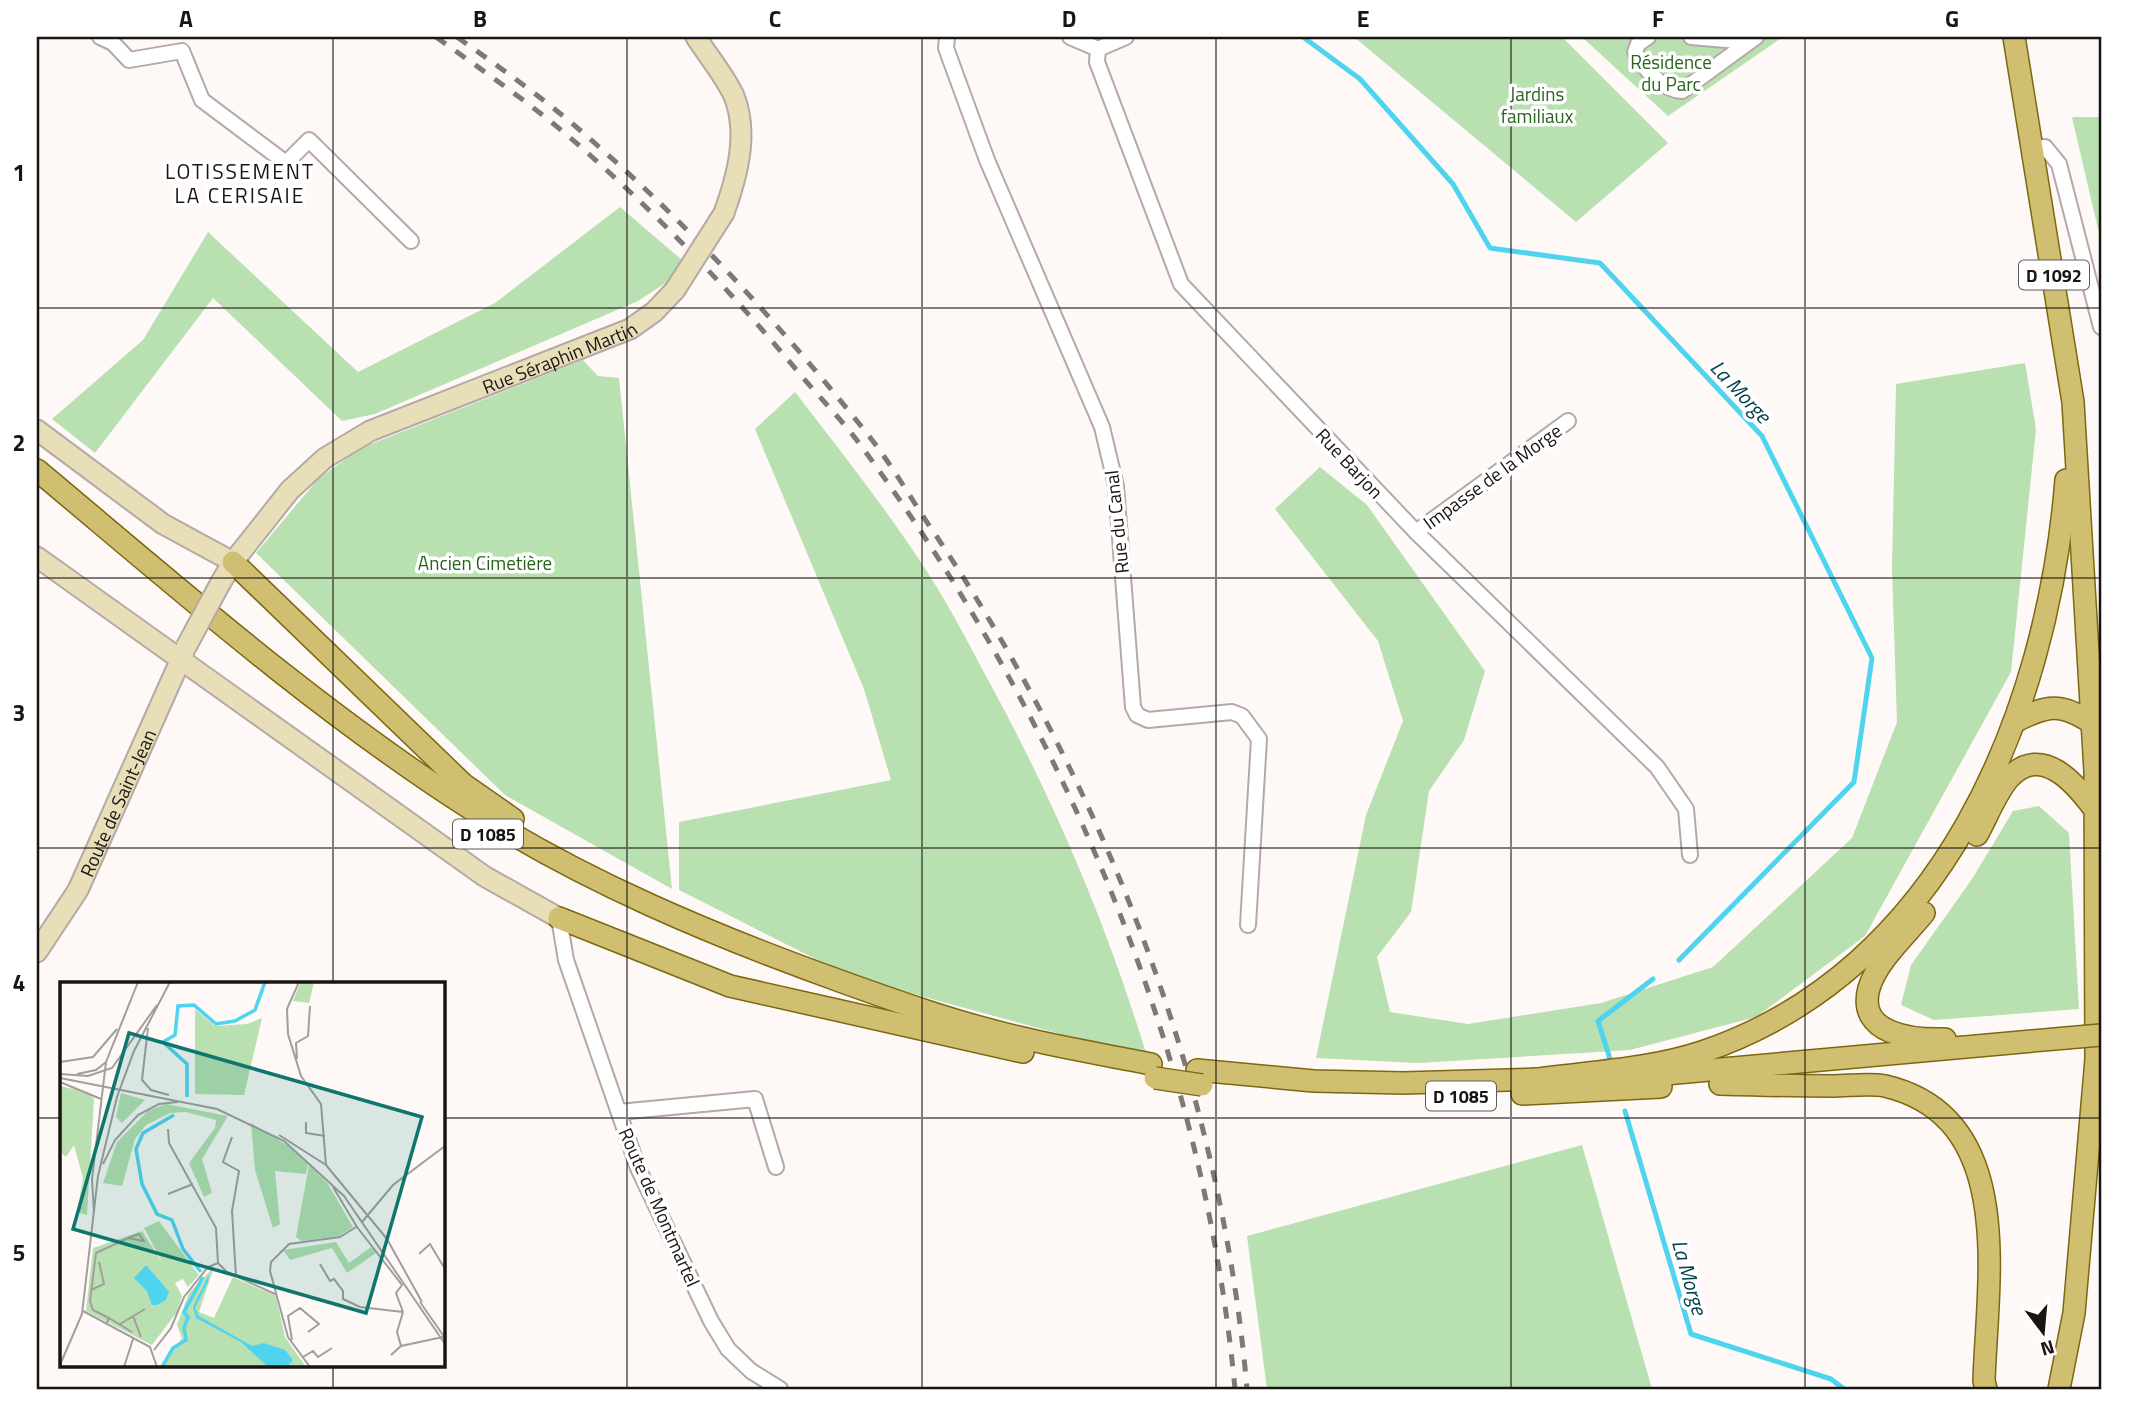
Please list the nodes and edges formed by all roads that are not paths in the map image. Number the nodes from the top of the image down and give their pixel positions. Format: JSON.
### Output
{"nodes":[{"id":1,"x":100,"y":37,"type":"edge"},
{"id":2,"x":696,"y":37,"type":"edge"},
{"id":3,"x":947,"y":37,"type":"edge"},
{"id":4,"x":1070,"y":37,"type":"edge"},
{"id":5,"x":1126,"y":37,"type":"edge"},
{"id":6,"x":1648,"y":37,"type":"edge"},
{"id":7,"x":1691,"y":37,"type":"edge"},
{"id":8,"x":2014,"y":37,"type":"edge"},
{"id":9,"x":1753,"y":39,"type":"edge"},
{"id":10,"x":1098,"y":49,"type":"junction"},
{"id":11,"x":2033,"y":148,"type":"junction"},
{"id":12,"x":411,"y":240,"type":"dead end"},
{"id":13,"x":2101,"y":327,"type":"edge"},
{"id":14,"x":2073,"y":402,"type":"junction"},
{"id":15,"x":1568,"y":421,"type":"dead end"},
{"id":16,"x":37,"y":430,"type":"edge"},
{"id":17,"x":37,"y":470,"type":"edge"},
{"id":18,"x":37,"y":488,"type":"edge"},
{"id":19,"x":1416,"y":532,"type":"junction"},
{"id":20,"x":37,"y":557,"type":"edge"},
{"id":21,"x":233,"y":562,"type":"junction"},
{"id":22,"x":221,"y":582,"type":"joint"},
{"id":23,"x":183,"y":654,"type":"junction"},
{"id":24,"x":2014,"y":722,"type":"junction"},
{"id":25,"x":2092,"y":723,"type":"junction"},
{"id":26,"x":2095,"y":810,"type":"junction"},
{"id":27,"x":1690,"y":855,"type":"dead end"},
{"id":28,"x":559,"y":918,"type":"junction"},
{"id":29,"x":680,"y":919,"type":"junction"},
{"id":30,"x":1248,"y":925,"type":"dead end"},
{"id":31,"x":37,"y":952,"type":"edge"},
{"id":32,"x":2101,"y":1035,"type":"edge"},
{"id":33,"x":2067,"y":1045,"type":"junction"},
{"id":34,"x":1013,"y":1050,"type":"junction"},
{"id":35,"x":2099,"y":1054,"type":"edge"},
{"id":36,"x":1153,"y":1071,"type":"junction"},
{"id":37,"x":1200,"y":1078,"type":"junction"},
{"id":38,"x":1530,"y":1080,"type":"junction"},
{"id":39,"x":1720,"y":1084,"type":"junction"},
{"id":40,"x":619,"y":1112,"type":"junction"},
{"id":41,"x":776,"y":1167,"type":"dead end"},
{"id":42,"x":780,"y":1389,"type":"edge"},
{"id":43,"x":1986,"y":1389,"type":"edge"},
{"id":44,"x":2059,"y":1389,"type":"edge"}],
"edges":[{"from":1,"to":12,"type":"street"},
{"from":2,"to":21,"type":"street","name":"Rue Séraphin Martin","bridge":true},
{"from":3,"to":30,"type":"street","name":"Rue du Canal"},
{"from":4,"to":10,"type":"street"},
{"from":5,"to":10,"type":"street"},
{"from":6,"to":9,"type":"street"},
{"from":7,"to":9,"type":"street"},
{"from":8,"to":11,"type":"main road","number":"D 1092"},
{"from":10,"to":19,"type":"street","name":"Rue Barjon"},
{"from":11,"to":13,"type":"street"},
{"from":11,"to":14,"type":"main road","number":"D 1092"},
{"from":14,"to":24,"type":"main road"},
{"from":14,"to":25,"type":"main road","number":"D 1092"},
{"from":15,"to":19,"type":"street","name":"Impasse de la Morge"},
{"from":16,"to":21,"type":"street"},
{"from":17,"to":29,"type":"main road","number":"D 1085"},
{"from":18,"to":34,"type":"main road","number":"D 1085"},
{"from":19,"to":27,"type":"street","name":"Rue Barjon"},
{"from":20,"to":23,"type":"street"},
{"from":21,"to":22,"type":"street","name":"Rue Séraphin Martin"},
{"from":21,"to":29,"type":"main road"},
{"from":22,"to":23,"type":"street","name":"Route de Saint-Jean","bridge":true},
{"from":23,"to":28,"type":"street"},
{"from":23,"to":31,"type":"street","name":"Route de Saint-Jean"},
{"from":24,"to":25,"type":"main road"},
{"from":24,"to":38,"type":"main road"},
{"from":25,"to":26,"type":"main road","number":"D 1092"},
{"from":26,"to":33,"type":"main road"},
{"from":26,"to":35,"type":"main road","number":"D 1092"},
{"from":28,"to":34,"type":"main road"},
{"from":28,"to":40,"type":"street","name":"Route de Montmartel"},
{"from":29,"to":36,"type":"main road","number":"D 1085"},
{"from":32,"to":33,"type":"main road","number":"D 1085","bridge":true},
{"from":33,"to":35,"type":"main road","number":"D 1085"},
{"from":33,"to":38,"type":"main road","number":"D 1085"},
{"from":33,"to":39,"type":"main road","number":"D 1085"},
{"from":34,"to":36,"type":"main road","number":"D 1085"},
{"from":35,"to":44,"type":"main road"},
{"from":36,"to":37,"type":"main road","number":"D 1085","bridge":true},
{"from":37,"to":38,"type":"main road","number":"D 1085"},
{"from":37,"to":39,"type":"main road","number":"D 1085"},
{"from":39,"to":43,"type":"main road"},
{"from":40,"to":41,"type":"street"},
{"from":40,"to":42,"type":"street","name":"Route de Montmartel"}]}
